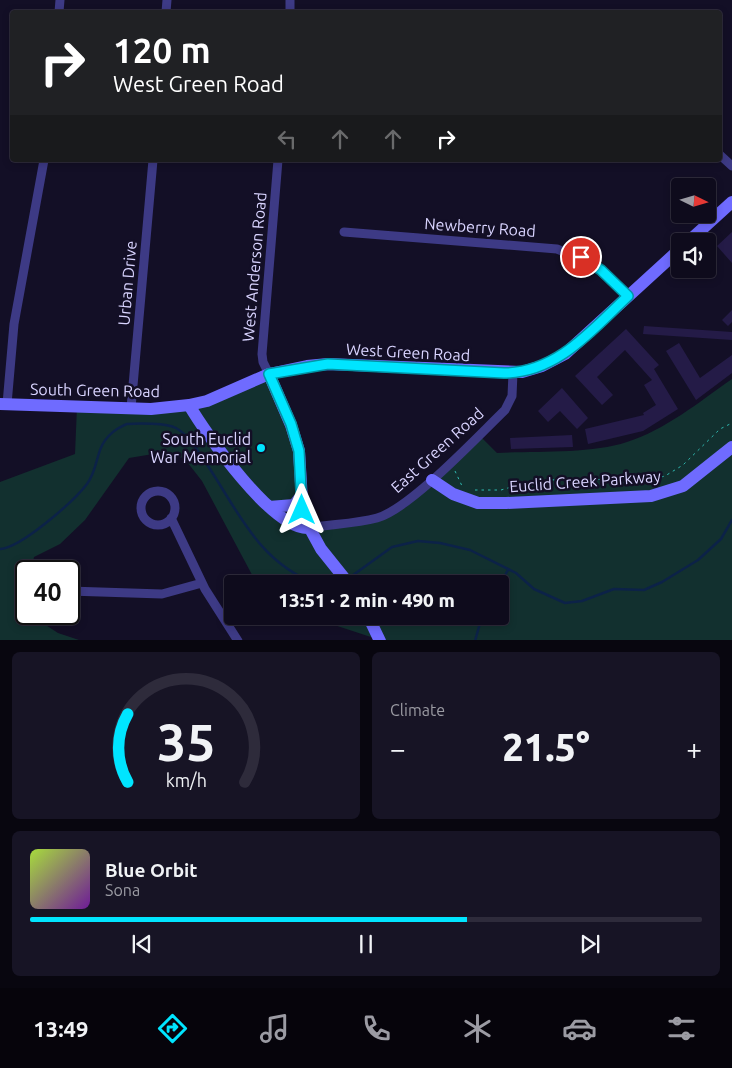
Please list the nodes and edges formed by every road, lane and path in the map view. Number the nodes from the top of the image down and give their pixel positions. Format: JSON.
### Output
{"nodes":[{"id":1,"x":722,"y":157,"type":"edge"},
{"id":2,"x":44,"y":162,"type":"edge"},
{"id":3,"x":153,"y":162,"type":"edge"},
{"id":4,"x":278,"y":162,"type":"edge"},
{"id":5,"x":732,"y":166,"type":"edge"},
{"id":6,"x":732,"y":202,"type":"edge"},
{"id":7,"x":344,"y":232,"type":"dead end"},
{"id":8,"x":698,"y":233,"type":"edge"},
{"id":9,"x":671,"y":257,"type":"edge"},
{"id":10,"x":628,"y":296,"type":"junction"},
{"id":11,"x":513,"y":373,"type":"junction"},
{"id":12,"x":269,"y":374,"type":"junction"},
{"id":13,"x":4,"y":404,"type":"edge"},
{"id":14,"x":189,"y":406,"type":"junction"},
{"id":15,"x":131,"y":408,"type":"junction"},
{"id":16,"x":732,"y":423,"type":"edge"},
{"id":17,"x":732,"y":447,"type":"edge"},
{"id":18,"x":449,"y":464,"type":"junction"},
{"id":19,"x":432,"y":480,"type":"junction"},
{"id":20,"x":466,"y":488,"type":"dead end"},
{"id":21,"x":473,"y":490,"type":"dead end"},
{"id":22,"x":302,"y":495,"type":"junction"},
{"id":23,"x":269,"y":507,"type":"junction"},
{"id":24,"x":171,"y":518,"type":"dead end"},
{"id":25,"x":308,"y":528,"type":"junction"},
{"id":26,"x":342,"y":575,"type":"edge"},
{"id":27,"x":202,"y":583,"type":"junction"},
{"id":28,"x":80,"y":591,"type":"edge"},
{"id":29,"x":372,"y":625,"type":"edge"},
{"id":30,"x":238,"y":640,"type":"edge"},
{"id":31,"x":380,"y":640,"type":"edge"}],
"edges":[{"from":1,"to":5,"type":"street"},
{"from":2,"to":13,"type":"street"},
{"from":3,"to":15,"type":"street","name":"Urban Drive"},
{"from":4,"to":12,"type":"street","name":"West Anderson Road"},
{"from":6,"to":8,"type":"street"},
{"from":7,"to":10,"type":"street","name":"Newberry Road"},
{"from":9,"to":10,"type":"street"},
{"from":10,"to":11,"type":"street"},
{"from":11,"to":12,"type":"street","name":"West Green Road"},
{"from":11,"to":18,"type":"street","name":"East Green Road"},
{"from":12,"to":14,"type":"street","name":"West Green Road"},
{"from":12,"to":22,"type":"street"},
{"from":13,"to":15,"type":"street","name":"South Green Road"},
{"from":14,"to":15,"type":"street","name":"South Green Road"},
{"from":14,"to":23,"type":"street"},
{"from":16,"to":21,"type":"path"},
{"from":17,"to":19,"type":"street","name":"Euclid Creek Parkway"},
{"from":18,"to":19,"type":"street","name":"East Green Road"},
{"from":18,"to":20,"type":"path"},
{"from":19,"to":25,"type":"street","name":"East Green Road"},
{"from":22,"to":23,"type":"street"},
{"from":22,"to":25,"type":"street"},
{"from":23,"to":25,"type":"street"},
{"from":24,"to":27,"type":"street"},
{"from":25,"to":26,"type":"street"},
{"from":27,"to":28,"type":"street"},
{"from":27,"to":30,"type":"street"},
{"from":29,"to":31,"type":"street"}]}
